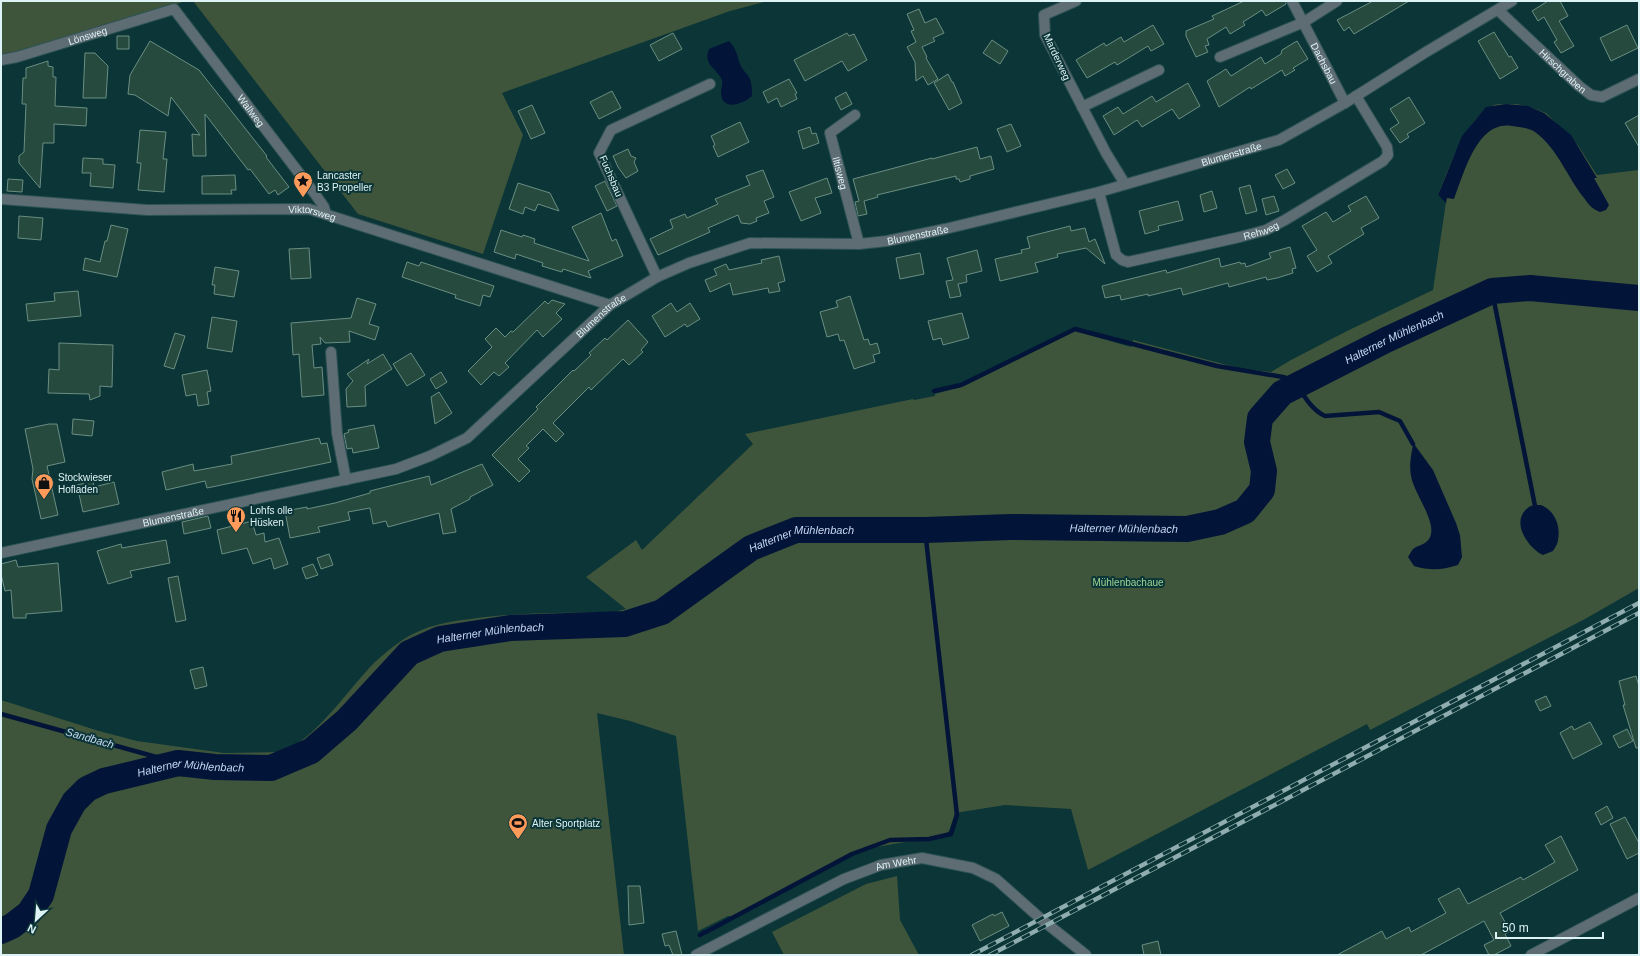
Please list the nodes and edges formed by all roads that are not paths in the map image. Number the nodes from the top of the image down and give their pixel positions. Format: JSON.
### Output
{"nodes":[{"id":1,"x":1076,"y":1,"type":"edge"},
{"id":2,"x":1292,"y":1,"type":"edge"},
{"id":3,"x":1337,"y":1,"type":"edge"},
{"id":4,"x":1512,"y":1,"type":"edge"},
{"id":5,"x":174,"y":9,"type":"joint"},
{"id":6,"x":1498,"y":10,"type":"junction"},
{"id":7,"x":1304,"y":22,"type":"junction"},
{"id":8,"x":1220,"y":57,"type":"dead end"},
{"id":9,"x":1,"y":60,"type":"edge"},
{"id":10,"x":1159,"y":70,"type":"dead end"},
{"id":11,"x":1639,"y":79,"type":"edge"},
{"id":12,"x":710,"y":84,"type":"dead end"},
{"id":13,"x":1356,"y":96,"type":"junction"},
{"id":14,"x":1345,"y":103,"type":"junction"},
{"id":15,"x":1082,"y":107,"type":"junction"},
{"id":16,"x":855,"y":115,"type":"dead end"},
{"id":17,"x":1125,"y":184,"type":"junction"},
{"id":18,"x":1099,"y":192,"type":"junction"},
{"id":19,"x":1,"y":199,"type":"edge"},
{"id":20,"x":326,"y":214,"type":"junction"},
{"id":21,"x":859,"y":244,"type":"junction"},
{"id":22,"x":657,"y":277,"type":"junction"},
{"id":23,"x":610,"y":305,"type":"junction"},
{"id":24,"x":331,"y":352,"type":"dead end"},
{"id":25,"x":346,"y":480,"type":"junction"},
{"id":26,"x":1,"y":553,"type":"edge"},
{"id":27,"x":1639,"y":898,"type":"edge"},
{"id":28,"x":696,"y":955,"type":"edge"},
{"id":29,"x":1086,"y":955,"type":"edge"},
{"id":30,"x":1532,"y":955,"type":"edge"}],
"edges":[{"from":1,"to":15,"type":"street","name":"Marderweg"},
{"from":2,"to":7,"type":"street","name":"Dachsbau"},
{"from":3,"to":7,"type":"street"},
{"from":4,"to":6,"type":"street","name":"Blumenstraße"},
{"from":5,"to":9,"type":"street","name":"Lönsweg"},
{"from":5,"to":20,"type":"street","name":"Wallweg"},
{"from":6,"to":11,"type":"street","name":"Hirschgraben"},
{"from":6,"to":13,"type":"street","name":"Blumenstraße"},
{"from":7,"to":8,"type":"street"},
{"from":7,"to":14,"type":"street","name":"Dachsbau"},
{"from":10,"to":15,"type":"street"},
{"from":12,"to":22,"type":"street","name":"Fuchsbau"},
{"from":13,"to":14,"type":"street","name":"Blumenstraße"},
{"from":13,"to":18,"type":"street","name":"Rehweg"},
{"from":14,"to":17,"type":"street","name":"Blumenstraße"},
{"from":15,"to":17,"type":"street","name":"Marderweg"},
{"from":16,"to":21,"type":"street","name":"Iltisweg"},
{"from":17,"to":18,"type":"street","name":"Blumenstraße"},
{"from":18,"to":21,"type":"street","name":"Blumenstraße"},
{"from":19,"to":20,"type":"street","name":"Viktorsweg"},
{"from":20,"to":23,"type":"street","name":"Viktorsweg"},
{"from":21,"to":22,"type":"street","name":"Blumenstraße"},
{"from":22,"to":23,"type":"street","name":"Blumenstraße"},
{"from":23,"to":25,"type":"street","name":"Blumenstraße"},
{"from":24,"to":25,"type":"street"},
{"from":25,"to":26,"type":"street","name":"Blumenstraße"},
{"from":27,"to":30,"type":"street"},
{"from":28,"to":29,"type":"street","name":"Am Wehr"}]}
